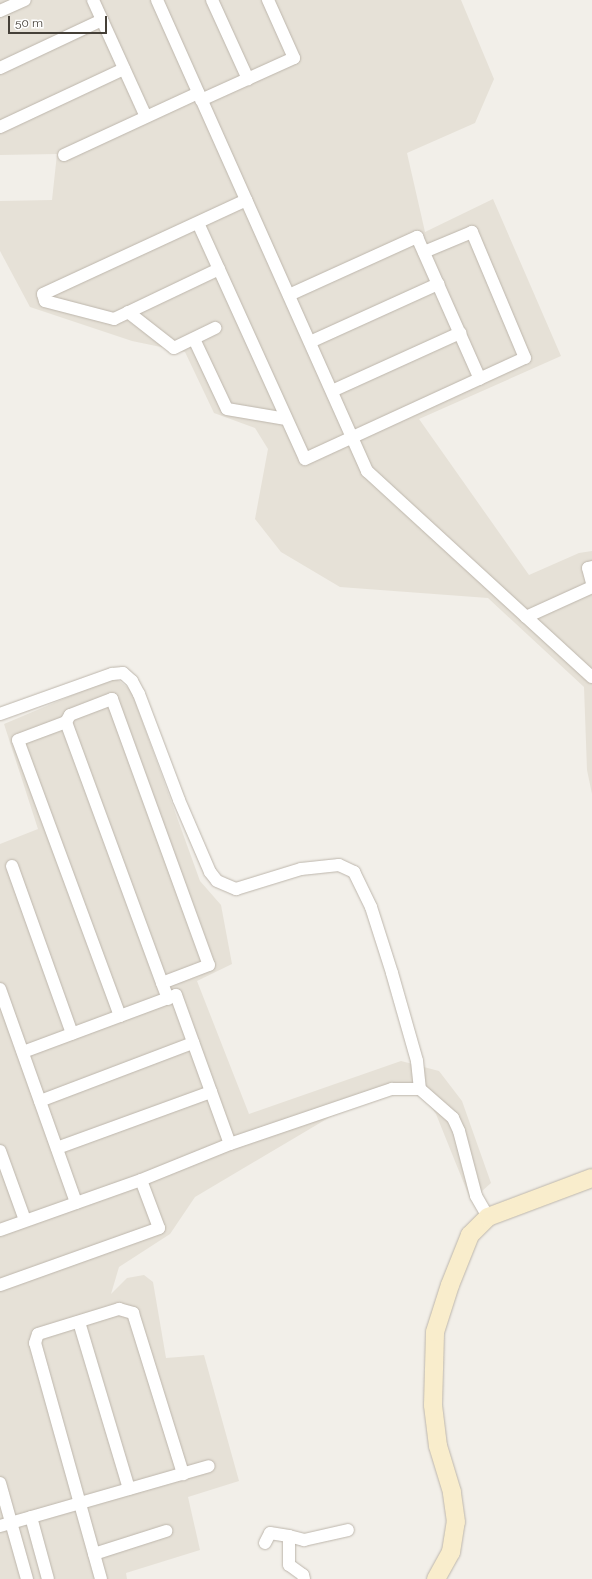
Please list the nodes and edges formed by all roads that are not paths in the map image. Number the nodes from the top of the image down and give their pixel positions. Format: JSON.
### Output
{"nodes":[{"id":1,"x":25,"y":0,"type":"edge"},
{"id":2,"x":92,"y":0,"type":"edge"},
{"id":3,"x":156,"y":0,"type":"edge"},
{"id":4,"x":212,"y":0,"type":"edge"},
{"id":5,"x":268,"y":0,"type":"edge"},
{"id":6,"x":0,"y":12,"type":"edge"},
{"id":7,"x":102,"y":20,"type":"junction"},
{"id":8,"x":0,"y":68,"type":"edge"},
{"id":9,"x":124,"y":69,"type":"junction"},
{"id":10,"x":248,"y":79,"type":"junction"},
{"id":11,"x":200,"y":97,"type":"junction"},
{"id":12,"x":146,"y":117,"type":"junction"},
{"id":13,"x":0,"y":127,"type":"edge"},
{"id":14,"x":64,"y":155,"type":"dead end"},
{"id":15,"x":246,"y":200,"type":"junction"},
{"id":16,"x":198,"y":223,"type":"junction"},
{"id":17,"x":424,"y":252,"type":"junction"},
{"id":18,"x":219,"y":269,"type":"junction"},
{"id":19,"x":438,"y":284,"type":"junction"},
{"id":20,"x":289,"y":295,"type":"junction"},
{"id":21,"x":128,"y":312,"type":"junction"},
{"id":22,"x":215,"y":328,"type":"dead end"},
{"id":23,"x":460,"y":333,"type":"junction"},
{"id":24,"x":194,"y":338,"type":"junction"},
{"id":25,"x":310,"y":342,"type":"junction"},
{"id":26,"x":480,"y":379,"type":"junction"},
{"id":27,"x":332,"y":391,"type":"junction"},
{"id":28,"x":286,"y":419,"type":"junction"},
{"id":29,"x":352,"y":437,"type":"junction"},
{"id":30,"x":592,"y":567,"type":"edge"},
{"id":31,"x":592,"y":583,"type":"edge"},
{"id":32,"x":592,"y":587,"type":"edge"},
{"id":33,"x":526,"y":617,"type":"junction"},
{"id":34,"x":592,"y":677,"type":"edge"},
{"id":35,"x":0,"y":714,"type":"edge"},
{"id":36,"x":66,"y":722,"type":"junction"},
{"id":37,"x":12,"y":866,"type":"dead end"},
{"id":38,"x":162,"y":983,"type":"junction"},
{"id":39,"x":0,"y":989,"type":"edge"},
{"id":40,"x":168,"y":999,"type":"junction"},
{"id":41,"x":120,"y":1016,"type":"junction"},
{"id":42,"x":72,"y":1034,"type":"junction"},
{"id":43,"x":193,"y":1043,"type":"junction"},
{"id":44,"x":23,"y":1052,"type":"junction"},
{"id":45,"x":420,"y":1089,"type":"junction"},
{"id":46,"x":211,"y":1092,"type":"junction"},
{"id":47,"x":40,"y":1101,"type":"junction"},
{"id":48,"x":230,"y":1144,"type":"junction"},
{"id":49,"x":57,"y":1148,"type":"junction"},
{"id":50,"x":0,"y":1151,"type":"edge"},
{"id":51,"x":592,"y":1178,"type":"edge"},
{"id":52,"x":141,"y":1180,"type":"junction"},
{"id":53,"x":76,"y":1203,"type":"junction"},
{"id":54,"x":488,"y":1217,"type":"junction"},
{"id":55,"x":25,"y":1220,"type":"junction"},
{"id":56,"x":0,"y":1230,"type":"edge"},
{"id":57,"x":0,"y":1285,"type":"edge"},
{"id":58,"x":79,"y":1322,"type":"junction"},
{"id":59,"x":209,"y":1466,"type":"dead end"},
{"id":60,"x":183,"y":1474,"type":"junction"},
{"id":61,"x":0,"y":1483,"type":"edge"},
{"id":62,"x":128,"y":1489,"type":"junction"},
{"id":63,"x":80,"y":1503,"type":"junction"},
{"id":64,"x":31,"y":1517,"type":"junction"},
{"id":65,"x":6,"y":1524,"type":"edge"},
{"id":66,"x":348,"y":1530,"type":"dead end"},
{"id":67,"x":166,"y":1531,"type":"dead end"},
{"id":68,"x":289,"y":1536,"type":"junction"},
{"id":69,"x":265,"y":1543,"type":"dead end"},
{"id":70,"x":94,"y":1554,"type":"junction"},
{"id":71,"x":27,"y":1579,"type":"edge"},
{"id":72,"x":48,"y":1579,"type":"edge"},
{"id":73,"x":101,"y":1579,"type":"edge"},
{"id":74,"x":304,"y":1579,"type":"edge"},
{"id":75,"x":436,"y":1579,"type":"edge"}],
"edges":[{"from":1,"to":6,"type":"street"},
{"from":2,"to":7,"type":"street"},
{"from":3,"to":11,"type":"street"},
{"from":4,"to":10,"type":"street"},
{"from":5,"to":10,"type":"street"},
{"from":7,"to":8,"type":"street"},
{"from":7,"to":9,"type":"street"},
{"from":9,"to":12,"type":"street"},
{"from":9,"to":13,"type":"street"},
{"from":10,"to":11,"type":"street"},
{"from":11,"to":12,"type":"street"},
{"from":11,"to":15,"type":"street"},
{"from":12,"to":14,"type":"street"},
{"from":15,"to":16,"type":"street"},
{"from":15,"to":20,"type":"street"},
{"from":16,"to":18,"type":"street"},
{"from":16,"to":21,"type":"street"},
{"from":17,"to":19,"type":"street"},
{"from":17,"to":20,"type":"street"},
{"from":17,"to":26,"type":"street"},
{"from":18,"to":21,"type":"street"},
{"from":18,"to":28,"type":"street"},
{"from":19,"to":23,"type":"street"},
{"from":19,"to":25,"type":"street"},
{"from":20,"to":25,"type":"street"},
{"from":21,"to":24,"type":"street"},
{"from":22,"to":24,"type":"street"},
{"from":23,"to":26,"type":"street"},
{"from":23,"to":27,"type":"street"},
{"from":24,"to":28,"type":"street"},
{"from":25,"to":27,"type":"street"},
{"from":26,"to":29,"type":"street"},
{"from":27,"to":29,"type":"street"},
{"from":28,"to":29,"type":"street"},
{"from":29,"to":33,"type":"street"},
{"from":30,"to":31,"type":"street"},
{"from":32,"to":33,"type":"street"},
{"from":33,"to":34,"type":"street"},
{"from":35,"to":45,"type":"street"},
{"from":36,"to":38,"type":"street"},
{"from":36,"to":38,"type":"street"},
{"from":36,"to":41,"type":"street"},
{"from":37,"to":42,"type":"street"},
{"from":38,"to":40,"type":"street"},
{"from":39,"to":44,"type":"street"},
{"from":40,"to":41,"type":"street"},
{"from":40,"to":43,"type":"street"},
{"from":41,"to":42,"type":"street"},
{"from":42,"to":44,"type":"street"},
{"from":43,"to":46,"type":"street"},
{"from":43,"to":47,"type":"street"},
{"from":44,"to":47,"type":"street"},
{"from":45,"to":48,"type":"street"},
{"from":45,"to":54,"type":"street"},
{"from":46,"to":48,"type":"street"},
{"from":46,"to":49,"type":"street"},
{"from":47,"to":49,"type":"street"},
{"from":48,"to":52,"type":"street"},
{"from":49,"to":53,"type":"street"},
{"from":50,"to":55,"type":"street"},
{"from":51,"to":54,"type":"street"},
{"from":52,"to":53,"type":"street"},
{"from":52,"to":57,"type":"street"},
{"from":53,"to":55,"type":"street"},
{"from":54,"to":75,"type":"street"},
{"from":55,"to":56,"type":"street"},
{"from":58,"to":60,"type":"street"},
{"from":58,"to":62,"type":"street"},
{"from":58,"to":63,"type":"street"},
{"from":59,"to":60,"type":"street"},
{"from":60,"to":62,"type":"street"},
{"from":61,"to":65,"type":"street"},
{"from":62,"to":63,"type":"street"},
{"from":63,"to":64,"type":"street"},
{"from":63,"to":70,"type":"street"},
{"from":64,"to":65,"type":"street"},
{"from":64,"to":72,"type":"street"},
{"from":65,"to":71,"type":"street"},
{"from":66,"to":68,"type":"street"},
{"from":67,"to":70,"type":"street"},
{"from":68,"to":69,"type":"street"},
{"from":68,"to":74,"type":"street"},
{"from":70,"to":73,"type":"street"}]}
